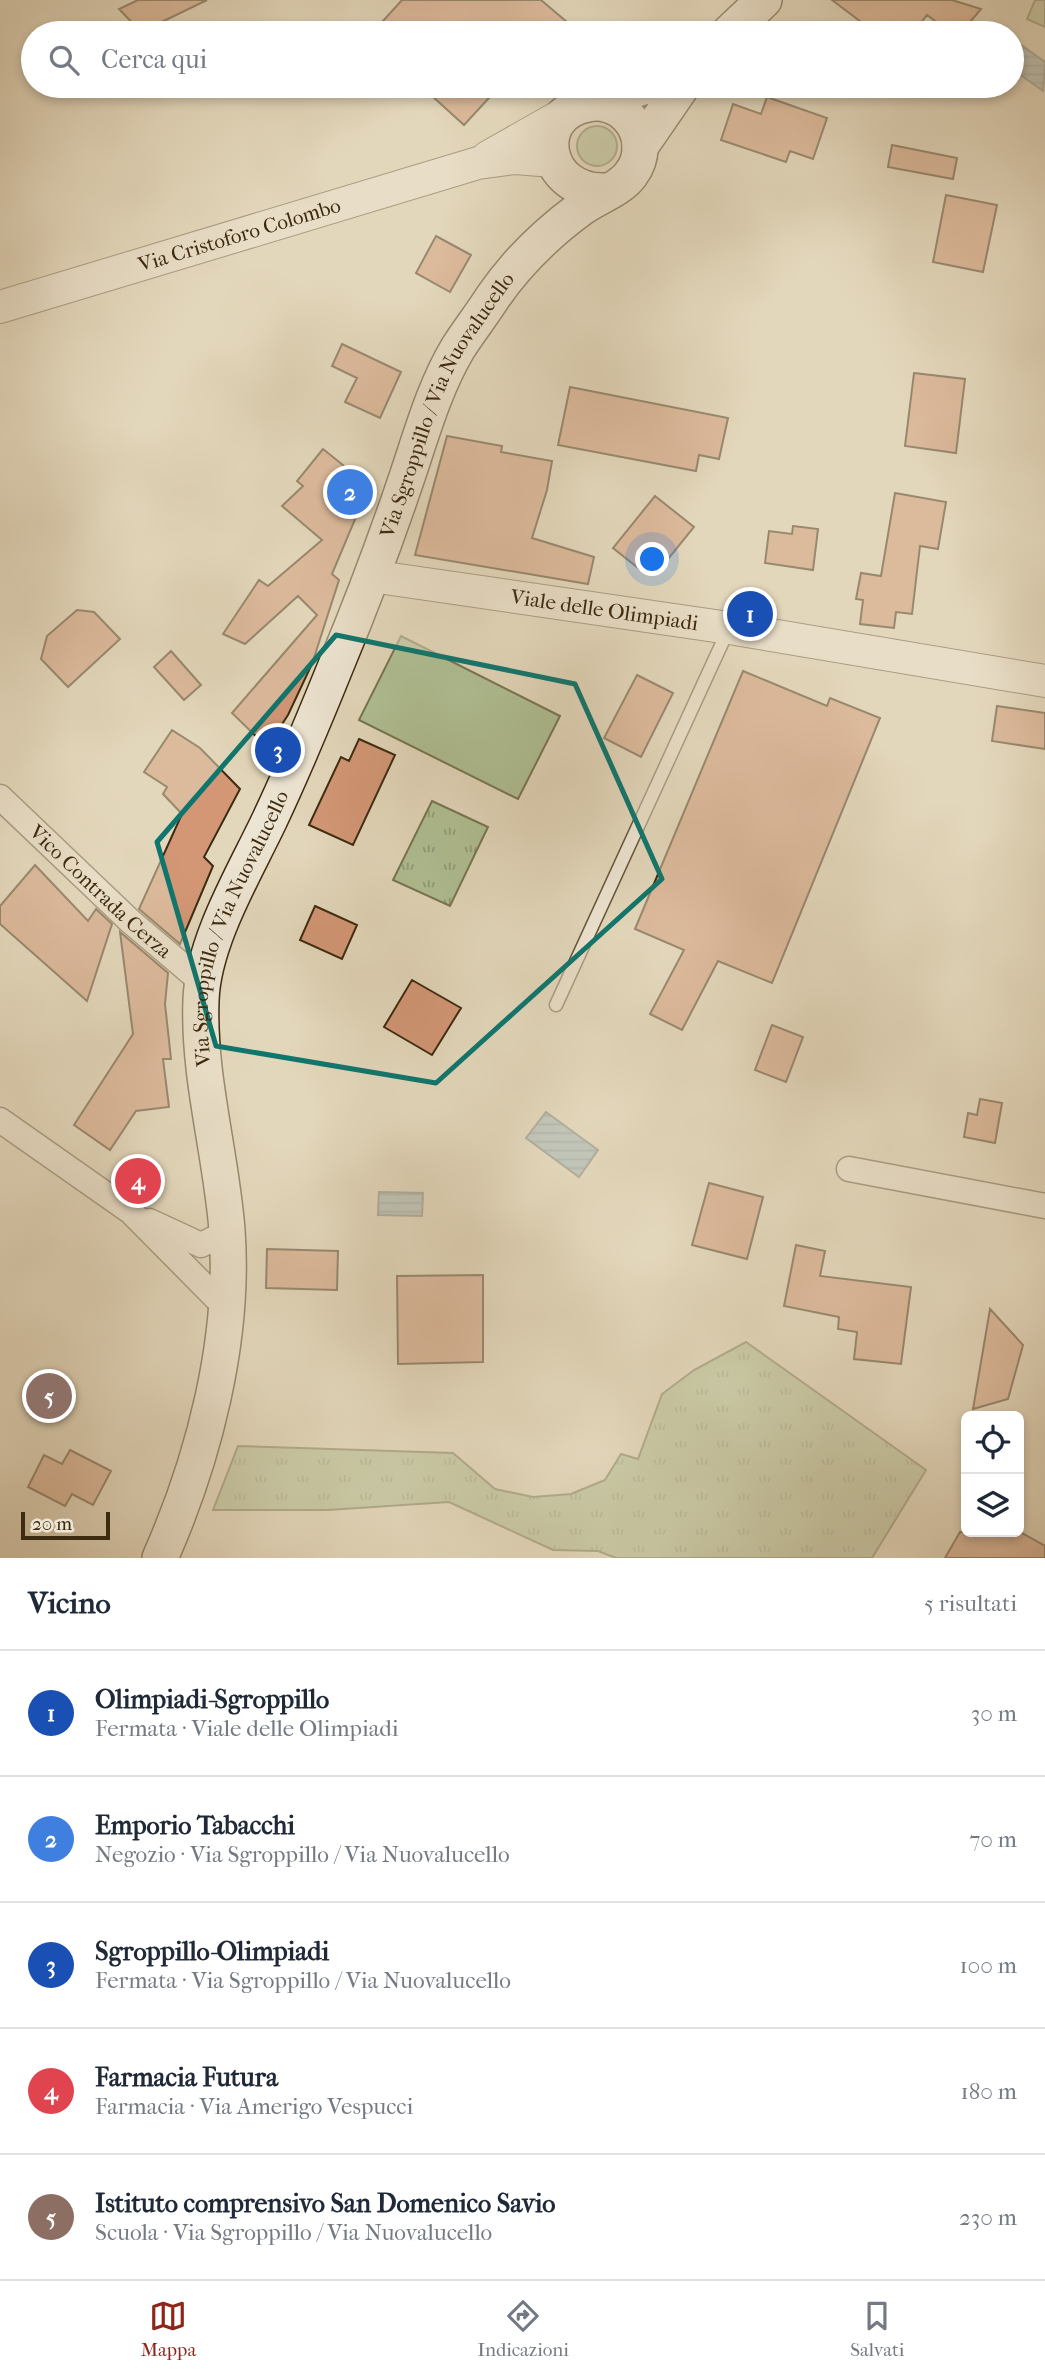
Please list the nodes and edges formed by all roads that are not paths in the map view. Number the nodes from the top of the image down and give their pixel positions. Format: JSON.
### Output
{"nodes":[{"id":1,"x":764,"y":0,"type":"edge"},
{"id":2,"x":742,"y":21,"type":"edge"},
{"id":3,"x":607,"y":98,"type":"edge"},
{"id":4,"x":674,"y":98,"type":"edge"},
{"id":5,"x":580,"y":106,"type":"junction"},
{"id":6,"x":640,"y":147,"type":"junction"},
{"id":7,"x":478,"y":163,"type":"junction"},
{"id":8,"x":554,"y":164,"type":"junction"},
{"id":9,"x":606,"y":191,"type":"junction"},
{"id":10,"x":522,"y":258,"type":"junction"},
{"id":11,"x":0,"y":307,"type":"edge"},
{"id":12,"x":371,"y":576,"type":"junction"},
{"id":13,"x":729,"y":628,"type":"junction"},
{"id":14,"x":1045,"y":681,"type":"edge"},
{"id":15,"x":0,"y":797,"type":"edge"},
{"id":16,"x":203,"y":984,"type":"junction"},
{"id":17,"x":556,"y":1005,"type":"dead end"},
{"id":18,"x":0,"y":1120,"type":"edge"},
{"id":19,"x":849,"y":1169,"type":"dead end"},
{"id":20,"x":1045,"y":1206,"type":"edge"},
{"id":21,"x":131,"y":1212,"type":"junction"},
{"id":22,"x":227,"y":1232,"type":"junction"},
{"id":23,"x":225,"y":1307,"type":"junction"},
{"id":24,"x":167,"y":1549,"type":"edge"}],
"edges":[{"from":1,"to":2,"type":"main road"},
{"from":3,"to":5,"type":"main road"},
{"from":4,"to":6,"type":"main road"},
{"from":5,"to":6,"type":"main road"},
{"from":5,"to":7,"type":"street"},
{"from":5,"to":8,"type":"main road"},
{"from":6,"to":9,"type":"main road"},
{"from":7,"to":8,"type":"street"},
{"from":7,"to":11,"type":"street","name":"Via Cristoforo Colombo"},
{"from":8,"to":9,"type":"main road"},
{"from":8,"to":10,"type":"main road"},
{"from":9,"to":10,"type":"main road"},
{"from":10,"to":12,"type":"main road","name":"Via Sgroppillo / Via Nuovalucello"},
{"from":12,"to":13,"type":"street","name":"Viale delle Olimpiadi"},
{"from":12,"to":16,"type":"main road","name":"Via Sgroppillo / Via Nuovalucello"},
{"from":13,"to":14,"type":"street","name":"Viale delle Olimpiadi"},
{"from":13,"to":17,"type":"lane"},
{"from":15,"to":16,"type":"street","name":"Vico Contrada Cerza"},
{"from":16,"to":22,"type":"main road","name":"Via Sgroppillo / Via Nuovalucello"},
{"from":18,"to":21,"type":"street"},
{"from":19,"to":20,"type":"street"},
{"from":21,"to":22,"type":"street"},
{"from":21,"to":23,"type":"street"},
{"from":22,"to":23,"type":"main road","name":"Via Sgroppillo / Via Nuovalucello"},
{"from":23,"to":24,"type":"main road","name":"Via Sgroppillo / Via Nuovalucello"}]}
